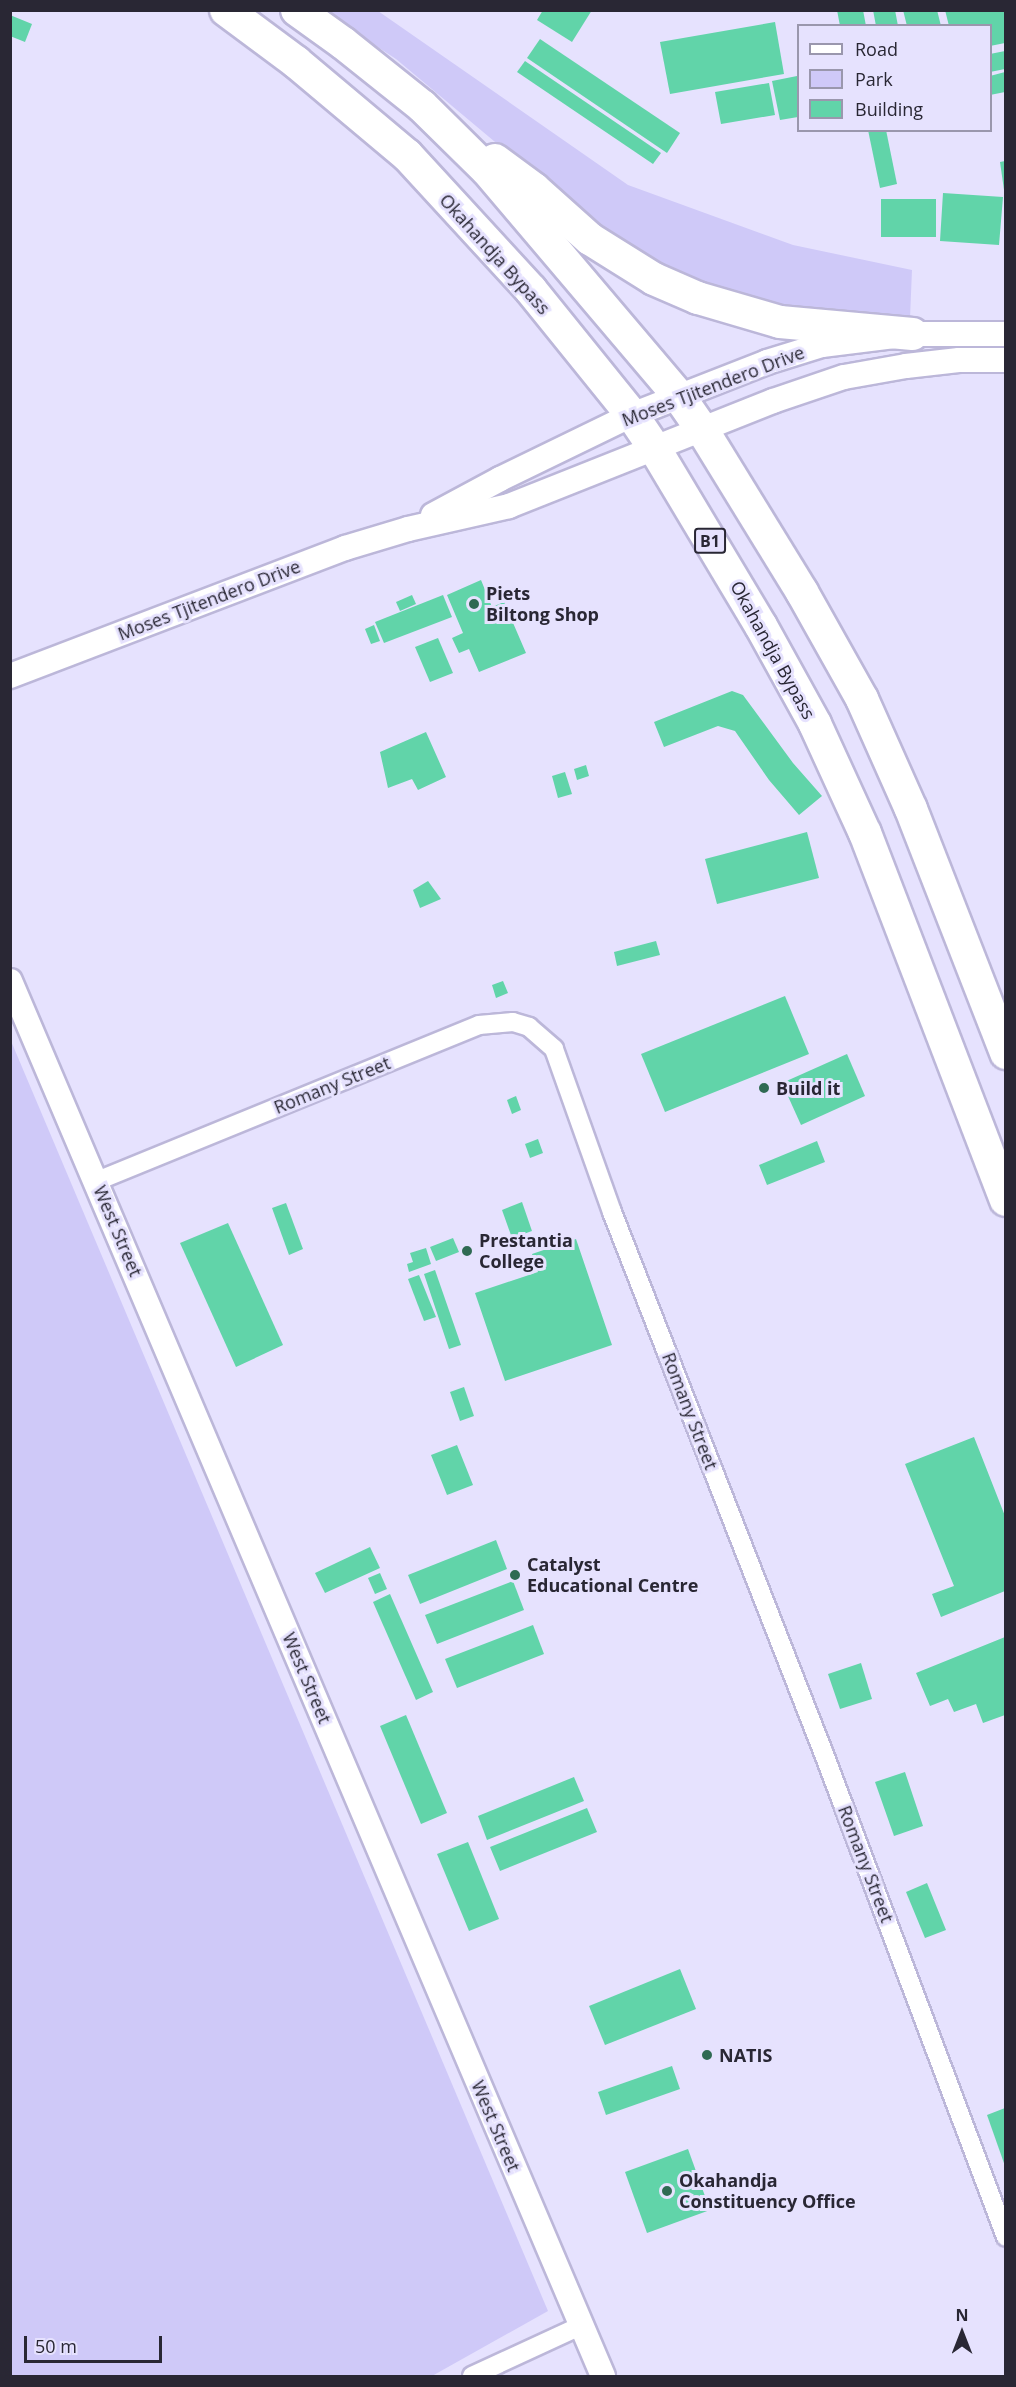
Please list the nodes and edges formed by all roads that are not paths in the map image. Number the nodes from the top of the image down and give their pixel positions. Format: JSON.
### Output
{"nodes":[{"id":1,"x":226,"y":10,"type":"edge"},
{"id":2,"x":297,"y":10,"type":"edge"},
{"id":3,"x":422,"y":106,"type":"junction"},
{"id":4,"x":912,"y":334,"type":"junction"},
{"id":5,"x":1005,"y":334,"type":"edge"},
{"id":6,"x":1005,"y":360,"type":"edge"},
{"id":7,"x":678,"y":395,"type":"junction"},
{"id":8,"x":632,"y":415,"type":"junction"},
{"id":9,"x":703,"y":431,"type":"junction"},
{"id":10,"x":655,"y":449,"type":"junction"},
{"id":11,"x":408,"y":529,"type":"junction"},
{"id":12,"x":10,"y":676,"type":"edge"},
{"id":13,"x":10,"y":981,"type":"edge"},
{"id":14,"x":1005,"y":1053,"type":"edge"},
{"id":15,"x":97,"y":1181,"type":"junction"},
{"id":16,"x":1005,"y":1200,"type":"edge"},
{"id":17,"x":1005,"y":2237,"type":"edge"},
{"id":18,"x":580,"y":2326,"type":"junction"},
{"id":19,"x":472,"y":2376,"type":"edge"},
{"id":20,"x":603,"y":2376,"type":"edge"}],
"edges":[{"from":1,"to":8,"type":"highway","name":"Okahandja Bypass","number":"B1"},
{"from":2,"to":3,"type":"highway"},
{"from":3,"to":4,"type":"highway"},
{"from":3,"to":7,"type":"highway"},
{"from":4,"to":5,"type":"street","name":"Moses Tjitendero Drive"},
{"from":4,"to":7,"type":"street","name":"Moses Tjitendero Drive"},
{"from":6,"to":9,"type":"street","name":"Moses Tjitendero Drive"},
{"from":7,"to":8,"type":"street","name":"Moses Tjitendero Drive"},
{"from":7,"to":9,"type":"highway"},
{"from":8,"to":10,"type":"highway","name":"Okahandja Bypass","number":"B1"},
{"from":8,"to":11,"type":"street","name":"Moses Tjitendero Drive"},
{"from":9,"to":10,"type":"street","name":"Moses Tjitendero Drive"},
{"from":9,"to":14,"type":"highway"},
{"from":10,"to":11,"type":"street","name":"Moses Tjitendero Drive"},
{"from":10,"to":16,"type":"highway","name":"Okahandja Bypass","number":"B1"},
{"from":11,"to":12,"type":"street","name":"Moses Tjitendero Drive"},
{"from":13,"to":15,"type":"street","name":"West Street"},
{"from":15,"to":17,"type":"street","name":"Romany Street"},
{"from":15,"to":18,"type":"street","name":"West Street"},
{"from":18,"to":19,"type":"street"},
{"from":18,"to":20,"type":"street","name":"West Street"}]}
